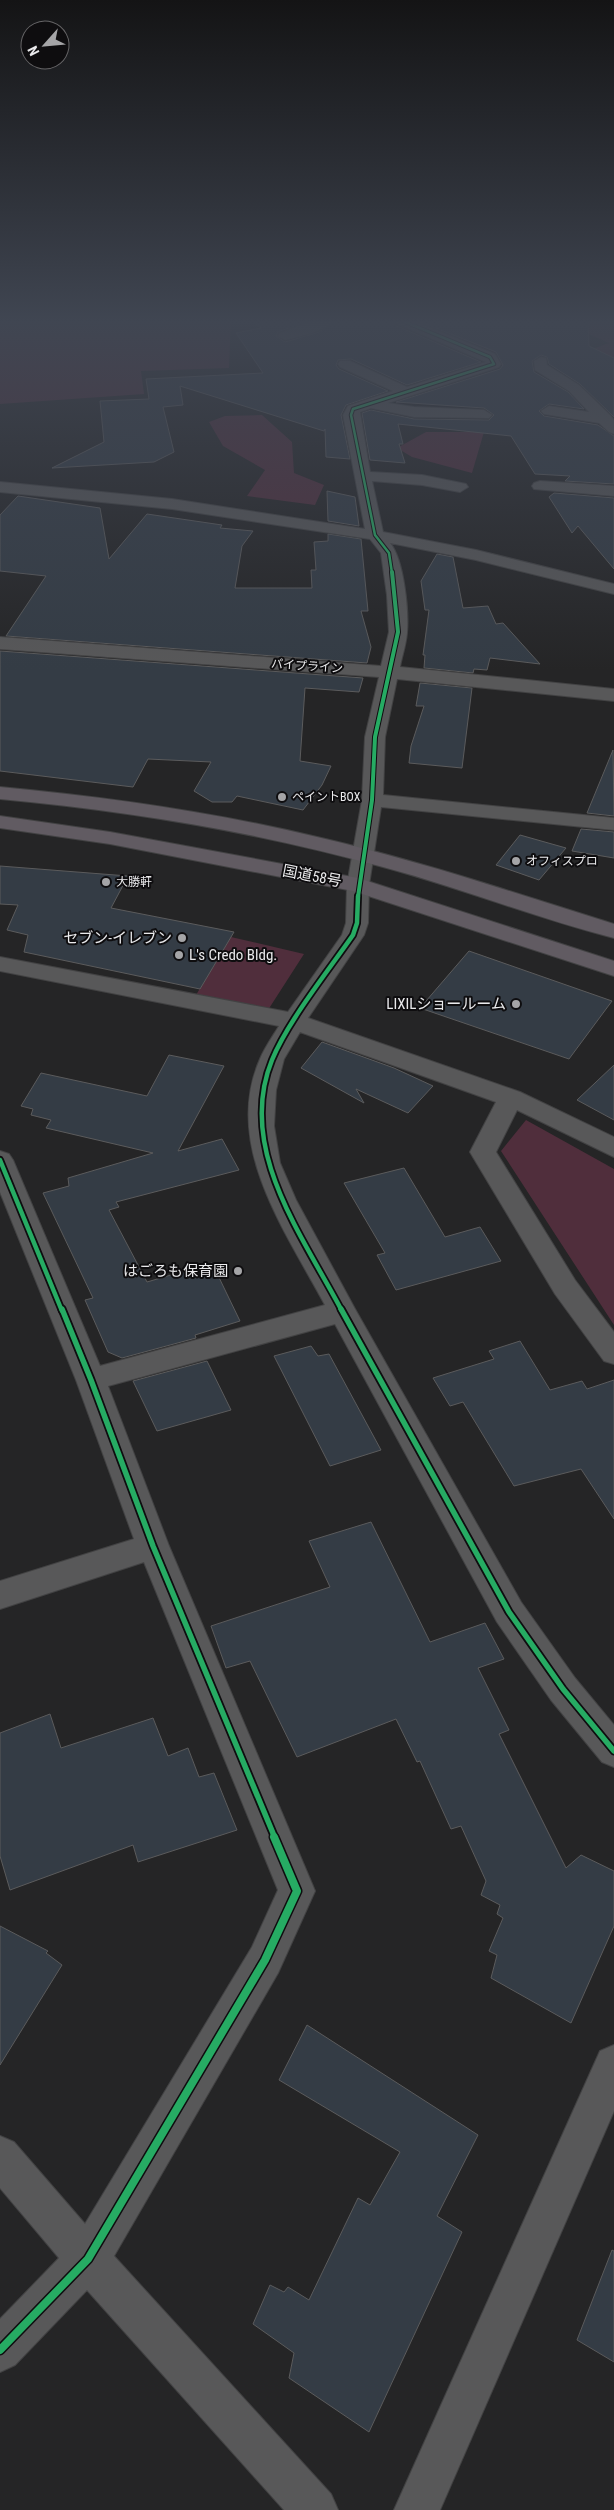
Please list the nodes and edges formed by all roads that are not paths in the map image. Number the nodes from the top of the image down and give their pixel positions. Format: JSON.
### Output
{"nodes":[{"id":1,"x":356,"y":436,"type":"edge"},
{"id":2,"x":364,"y":476,"type":"junction"},
{"id":3,"x":540,"y":486,"type":"dead end"},
{"id":4,"x":0,"y":487,"type":"edge"},
{"id":5,"x":460,"y":487,"type":"dead end"},
{"id":6,"x":614,"y":491,"type":"edge"},
{"id":7,"x":375,"y":535,"type":"junction"},
{"id":8,"x":614,"y":590,"type":"edge"},
{"id":9,"x":0,"y":644,"type":"edge"},
{"id":10,"x":389,"y":672,"type":"junction"},
{"id":11,"x":614,"y":695,"type":"edge"},
{"id":12,"x":0,"y":793,"type":"edge"},
{"id":13,"x":372,"y":800,"type":"junction"},
{"id":14,"x":0,"y":822,"type":"edge"},
{"id":15,"x":614,"y":824,"type":"edge"},
{"id":16,"x":363,"y":854,"type":"junction"},
{"id":17,"x":358,"y":886,"type":"junction"},
{"id":18,"x":614,"y":931,"type":"edge"},
{"id":19,"x":0,"y":964,"type":"edge"},
{"id":20,"x":614,"y":969,"type":"edge"},
{"id":21,"x":294,"y":1021,"type":"junction"},
{"id":22,"x":510,"y":1098,"type":"junction"},
{"id":23,"x":614,"y":1148,"type":"edge"},
{"id":24,"x":0,"y":1160,"type":"edge"},
{"id":25,"x":342,"y":1311,"type":"junction"},
{"id":26,"x":614,"y":1352,"type":"edge"},
{"id":27,"x":91,"y":1380,"type":"junction"},
{"id":28,"x":153,"y":1546,"type":"junction"},
{"id":29,"x":0,"y":1595,"type":"edge"},
{"id":30,"x":614,"y":1751,"type":"edge"},
{"id":31,"x":614,"y":2065,"type":"edge"},
{"id":32,"x":0,"y":2156,"type":"edge"},
{"id":33,"x":88,"y":2259,"type":"junction"},
{"id":34,"x":0,"y":2350,"type":"edge"},
{"id":35,"x":315,"y":2510,"type":"edge"},
{"id":36,"x":417,"y":2510,"type":"edge"}],
"edges":[{"from":1,"to":2,"type":"street"},
{"from":2,"to":5,"type":"street"},
{"from":2,"to":7,"type":"street"},
{"from":3,"to":6,"type":"street"},
{"from":4,"to":7,"type":"street"},
{"from":7,"to":8,"type":"street"},
{"from":7,"to":10,"type":"street"},
{"from":9,"to":10,"type":"street","name":"パイプライン"},
{"from":10,"to":11,"type":"street","name":"パイプライン"},
{"from":10,"to":13,"type":"street"},
{"from":12,"to":16,"type":"highway"},
{"from":13,"to":15,"type":"street"},
{"from":13,"to":16,"type":"street"},
{"from":14,"to":17,"type":"highway","name":"国道58号"},
{"from":16,"to":17,"type":"street"},
{"from":16,"to":18,"type":"highway"},
{"from":17,"to":20,"type":"highway","name":"国道58号"},
{"from":17,"to":21,"type":"street"},
{"from":19,"to":21,"type":"street"},
{"from":21,"to":22,"type":"street"},
{"from":21,"to":25,"type":"street"},
{"from":22,"to":23,"type":"street"},
{"from":22,"to":26,"type":"street"},
{"from":24,"to":27,"type":"street"},
{"from":25,"to":27,"type":"street"},
{"from":25,"to":30,"type":"street"},
{"from":27,"to":28,"type":"street"},
{"from":28,"to":29,"type":"street"},
{"from":28,"to":33,"type":"street"},
{"from":31,"to":36,"type":"street"},
{"from":32,"to":33,"type":"street"},
{"from":33,"to":34,"type":"street"},
{"from":33,"to":35,"type":"street"}]}
